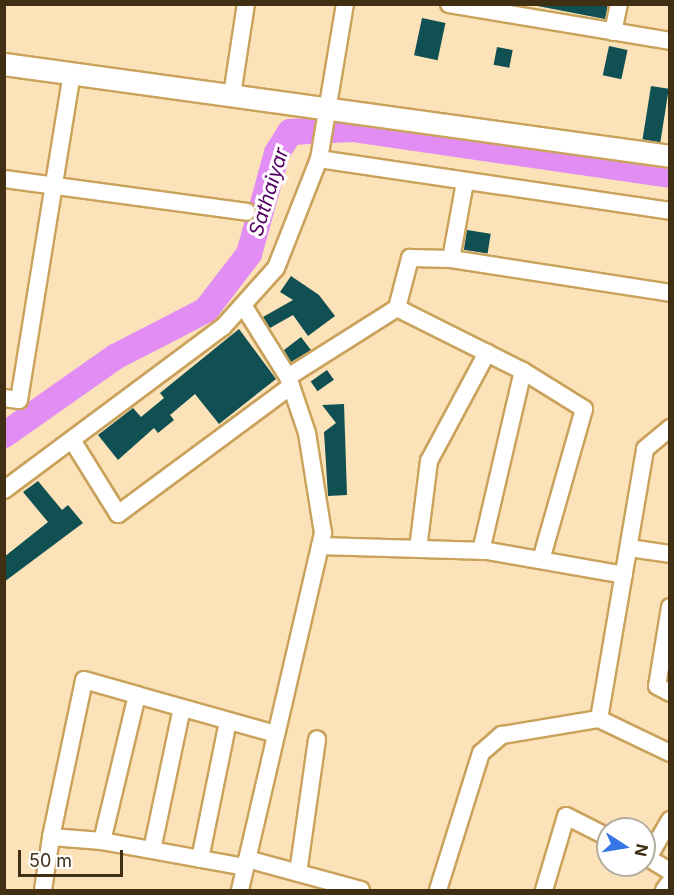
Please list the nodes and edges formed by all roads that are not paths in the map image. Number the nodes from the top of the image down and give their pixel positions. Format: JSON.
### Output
{"nodes":[{"id":1,"x":246,"y":4,"type":"edge"},
{"id":2,"x":345,"y":4,"type":"edge"},
{"id":3,"x":449,"y":4,"type":"edge"},
{"id":4,"x":619,"y":4,"type":"edge"},
{"id":5,"x":522,"y":9,"type":"edge"},
{"id":6,"x":614,"y":32,"type":"junction"},
{"id":7,"x":669,"y":41,"type":"edge"},
{"id":8,"x":4,"y":64,"type":"edge"},
{"id":9,"x":72,"y":73,"type":"junction"},
{"id":10,"x":232,"y":95,"type":"junction"},
{"id":11,"x":327,"y":115,"type":"junction"},
{"id":12,"x":320,"y":153,"type":"junction"},
{"id":13,"x":669,"y":156,"type":"edge"},
{"id":14,"x":4,"y":179,"type":"edge"},
{"id":15,"x":465,"y":182,"type":"junction"},
{"id":16,"x":54,"y":186,"type":"junction"},
{"id":17,"x":669,"y":211,"type":"edge"},
{"id":18,"x":247,"y":212,"type":"dead end"},
{"id":19,"x":451,"y":260,"type":"junction"},
{"id":20,"x":669,"y":293,"type":"edge"},
{"id":21,"x":243,"y":305,"type":"junction"},
{"id":22,"x":397,"y":308,"type":"junction"},
{"id":23,"x":486,"y":353,"type":"junction"},
{"id":24,"x":523,"y":371,"type":"junction"},
{"id":25,"x":290,"y":381,"type":"junction"},
{"id":26,"x":4,"y":398,"type":"edge"},
{"id":27,"x":669,"y":428,"type":"edge"},
{"id":28,"x":72,"y":440,"type":"junction"},
{"id":29,"x":4,"y":490,"type":"edge"},
{"id":30,"x":320,"y":546,"type":"junction"},
{"id":31,"x":629,"y":548,"type":"junction"},
{"id":32,"x":418,"y":549,"type":"junction"},
{"id":33,"x":481,"y":551,"type":"junction"},
{"id":34,"x":669,"y":554,"type":"edge"},
{"id":35,"x":541,"y":560,"type":"junction"},
{"id":36,"x":624,"y":574,"type":"junction"},
{"id":37,"x":669,"y":607,"type":"edge"},
{"id":38,"x":669,"y":693,"type":"edge"},
{"id":39,"x":137,"y":695,"type":"junction"},
{"id":40,"x":182,"y":708,"type":"junction"},
{"id":41,"x":600,"y":719,"type":"junction"},
{"id":42,"x":228,"y":721,"type":"junction"},
{"id":43,"x":276,"y":734,"type":"junction"},
{"id":44,"x":317,"y":739,"type":"dead end"},
{"id":45,"x":669,"y":753,"type":"edge"},
{"id":46,"x":669,"y":820,"type":"edge"},
{"id":47,"x":596,"y":831,"type":"edge"},
{"id":48,"x":51,"y":837,"type":"junction"},
{"id":49,"x":102,"y":841,"type":"junction"},
{"id":50,"x":656,"y":841,"type":"edge"},
{"id":51,"x":152,"y":850,"type":"junction"},
{"id":52,"x":200,"y":859,"type":"junction"},
{"id":53,"x":246,"y":863,"type":"junction"},
{"id":54,"x":656,"y":863,"type":"edge"},
{"id":55,"x":669,"y":871,"type":"edge"},
{"id":56,"x":298,"y":873,"type":"junction"},
{"id":57,"x":669,"y":882,"type":"edge"},
{"id":58,"x":43,"y":891,"type":"edge"},
{"id":59,"x":240,"y":891,"type":"edge"},
{"id":60,"x":361,"y":891,"type":"edge"},
{"id":61,"x":438,"y":891,"type":"edge"},
{"id":62,"x":544,"y":891,"type":"edge"},
{"id":63,"x":664,"y":891,"type":"edge"}],
"edges":[{"from":1,"to":10,"type":"street"},
{"from":2,"to":11,"type":"street"},
{"from":3,"to":5,"type":"street"},
{"from":4,"to":6,"type":"street"},
{"from":5,"to":6,"type":"street"},
{"from":6,"to":7,"type":"street"},
{"from":8,"to":9,"type":"street"},
{"from":9,"to":10,"type":"street"},
{"from":9,"to":16,"type":"street"},
{"from":10,"to":11,"type":"street"},
{"from":11,"to":12,"type":"street"},
{"from":11,"to":13,"type":"street"},
{"from":12,"to":15,"type":"street"},
{"from":12,"to":21,"type":"street"},
{"from":14,"to":16,"type":"street"},
{"from":15,"to":17,"type":"street"},
{"from":15,"to":19,"type":"street"},
{"from":16,"to":18,"type":"street"},
{"from":16,"to":26,"type":"street"},
{"from":19,"to":20,"type":"street"},
{"from":19,"to":22,"type":"street"},
{"from":21,"to":25,"type":"street"},
{"from":21,"to":28,"type":"street"},
{"from":22,"to":23,"type":"street"},
{"from":22,"to":25,"type":"street"},
{"from":23,"to":24,"type":"street"},
{"from":23,"to":32,"type":"street"},
{"from":24,"to":33,"type":"street"},
{"from":24,"to":35,"type":"street"},
{"from":25,"to":28,"type":"street"},
{"from":25,"to":30,"type":"street"},
{"from":27,"to":31,"type":"street"},
{"from":28,"to":29,"type":"street"},
{"from":30,"to":32,"type":"street"},
{"from":30,"to":43,"type":"street"},
{"from":31,"to":34,"type":"street"},
{"from":31,"to":36,"type":"street"},
{"from":32,"to":33,"type":"street"},
{"from":33,"to":35,"type":"street"},
{"from":35,"to":36,"type":"street"},
{"from":36,"to":41,"type":"street"},
{"from":37,"to":38,"type":"street"},
{"from":39,"to":40,"type":"street"},
{"from":39,"to":48,"type":"street"},
{"from":39,"to":49,"type":"street"},
{"from":40,"to":42,"type":"street"},
{"from":40,"to":51,"type":"street"},
{"from":41,"to":45,"type":"street"},
{"from":41,"to":61,"type":"street"},
{"from":42,"to":43,"type":"street"},
{"from":42,"to":52,"type":"street"},
{"from":43,"to":53,"type":"street"},
{"from":44,"to":56,"type":"street"},
{"from":46,"to":50,"type":"street"},
{"from":47,"to":62,"type":"street"},
{"from":48,"to":49,"type":"street"},
{"from":48,"to":58,"type":"street"},
{"from":49,"to":51,"type":"street"},
{"from":51,"to":52,"type":"street"},
{"from":52,"to":53,"type":"street"},
{"from":53,"to":56,"type":"street"},
{"from":53,"to":59,"type":"street"},
{"from":54,"to":55,"type":"street"},
{"from":56,"to":60,"type":"street"},
{"from":57,"to":63,"type":"street"}]}
